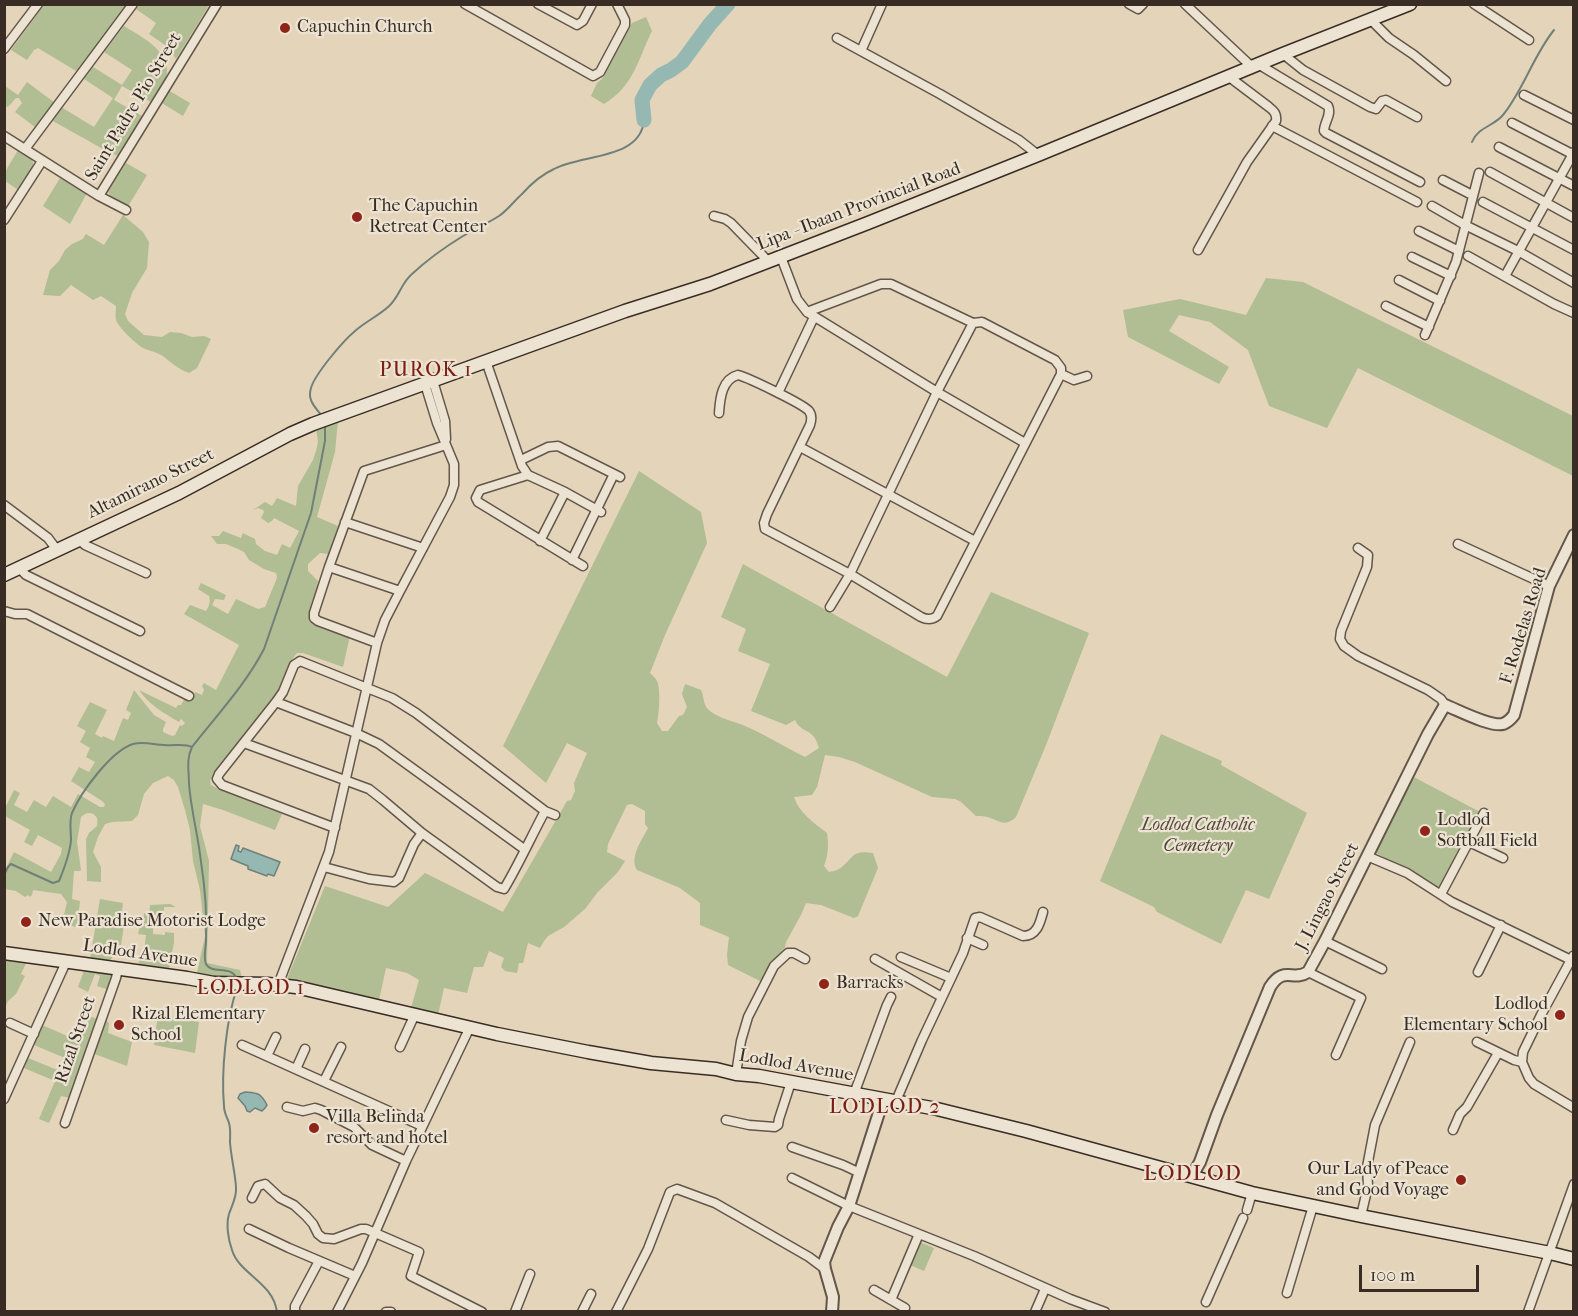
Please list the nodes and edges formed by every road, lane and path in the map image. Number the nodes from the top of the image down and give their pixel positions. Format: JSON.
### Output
{"nodes":[{"id":1,"x":39,"y":4,"type":"edge"},
{"id":2,"x":133,"y":4,"type":"edge"},
{"id":3,"x":217,"y":4,"type":"edge"},
{"id":4,"x":465,"y":4,"type":"edge"},
{"id":5,"x":538,"y":4,"type":"edge"},
{"id":6,"x":592,"y":4,"type":"edge"},
{"id":7,"x":618,"y":4,"type":"edge"},
{"id":8,"x":882,"y":4,"type":"edge"},
{"id":9,"x":1129,"y":4,"type":"edge"},
{"id":10,"x":1143,"y":4,"type":"edge"},
{"id":11,"x":1185,"y":4,"type":"edge"},
{"id":12,"x":1410,"y":4,"type":"edge"},
{"id":13,"x":1474,"y":4,"type":"edge"},
{"id":14,"x":1371,"y":20,"type":"junction"},
{"id":15,"x":837,"y":38,"type":"dead end"},
{"id":16,"x":1529,"y":40,"type":"dead end"},
{"id":17,"x":4,"y":49,"type":"edge"},
{"id":18,"x":861,"y":51,"type":"junction"},
{"id":19,"x":1282,"y":54,"type":"junction"},
{"id":20,"x":1255,"y":65,"type":"junction"},
{"id":21,"x":1228,"y":76,"type":"junction"},
{"id":22,"x":1446,"y":81,"type":"dead end"},
{"id":23,"x":1524,"y":95,"type":"dead end"},
{"id":24,"x":1417,"y":117,"type":"dead end"},
{"id":25,"x":1574,"y":120,"type":"edge"},
{"id":26,"x":1512,"y":123,"type":"dead end"},
{"id":27,"x":1272,"y":126,"type":"junction"},
{"id":28,"x":4,"y":136,"type":"edge"},
{"id":29,"x":1499,"y":147,"type":"dead end"},
{"id":30,"x":25,"y":150,"type":"junction"},
{"id":31,"x":1573,"y":154,"type":"edge"},
{"id":32,"x":1038,"y":155,"type":"junction"},
{"id":33,"x":42,"y":160,"type":"junction"},
{"id":34,"x":1490,"y":172,"type":"dead end"},
{"id":35,"x":1479,"y":173,"type":"dead end"},
{"id":36,"x":1560,"y":179,"type":"junction"},
{"id":37,"x":1443,"y":180,"type":"dead end"},
{"id":38,"x":1420,"y":182,"type":"dead end"},
{"id":39,"x":1574,"y":186,"type":"edge"},
{"id":40,"x":1472,"y":195,"type":"junction"},
{"id":41,"x":99,"y":196,"type":"junction"},
{"id":42,"x":1417,"y":202,"type":"dead end"},
{"id":43,"x":1484,"y":202,"type":"dead end"},
{"id":44,"x":1546,"y":203,"type":"junction"},
{"id":45,"x":1432,"y":206,"type":"dead end"},
{"id":46,"x":126,"y":210,"type":"dead end"},
{"id":47,"x":714,"y":216,"type":"dead end"},
{"id":48,"x":1574,"y":218,"type":"edge"},
{"id":49,"x":4,"y":220,"type":"edge"},
{"id":50,"x":1465,"y":225,"type":"junction"},
{"id":51,"x":1532,"y":227,"type":"junction"},
{"id":52,"x":1419,"y":231,"type":"dead end"},
{"id":53,"x":1198,"y":250,"type":"dead end"},
{"id":54,"x":1574,"y":250,"type":"edge"},
{"id":55,"x":1459,"y":251,"type":"junction"},
{"id":56,"x":1518,"y":251,"type":"junction"},
{"id":57,"x":1468,"y":256,"type":"dead end"},
{"id":58,"x":781,"y":257,"type":"junction"},
{"id":59,"x":1412,"y":257,"type":"dead end"},
{"id":60,"x":769,"y":262,"type":"junction"},
{"id":61,"x":1451,"y":276,"type":"junction"},
{"id":62,"x":1505,"y":276,"type":"junction"},
{"id":63,"x":1399,"y":280,"type":"dead end"},
{"id":64,"x":1574,"y":284,"type":"edge"},
{"id":65,"x":1440,"y":301,"type":"junction"},
{"id":66,"x":1386,"y":306,"type":"dead end"},
{"id":67,"x":1574,"y":313,"type":"edge"},
{"id":68,"x":811,"y":315,"type":"junction"},
{"id":69,"x":973,"y":323,"type":"junction"},
{"id":70,"x":486,"y":362,"type":"junction"},
{"id":71,"x":1061,"y":374,"type":"junction"},
{"id":72,"x":1087,"y":376,"type":"dead end"},
{"id":73,"x":429,"y":382,"type":"junction"},
{"id":74,"x":937,"y":392,"type":"junction"},
{"id":75,"x":778,"y":393,"type":"junction"},
{"id":76,"x":719,"y":413,"type":"dead end"},
{"id":77,"x":313,"y":424,"type":"joint"},
{"id":78,"x":1025,"y":443,"type":"junction"},
{"id":79,"x":446,"y":445,"type":"junction"},
{"id":80,"x":800,"y":447,"type":"junction"},
{"id":81,"x":521,"y":460,"type":"junction"},
{"id":82,"x":528,"y":475,"type":"junction"},
{"id":83,"x":565,"y":492,"type":"junction"},
{"id":84,"x":888,"y":495,"type":"junction"},
{"id":85,"x":4,"y":505,"type":"edge"},
{"id":86,"x":599,"y":511,"type":"junction"},
{"id":87,"x":345,"y":522,"type":"junction"},
{"id":88,"x":1574,"y":535,"type":"edge"},
{"id":89,"x":79,"y":540,"type":"junction"},
{"id":90,"x":540,"y":541,"type":"junction"},
{"id":91,"x":975,"y":541,"type":"junction"},
{"id":92,"x":1458,"y":544,"type":"dead end"},
{"id":93,"x":423,"y":548,"type":"junction"},
{"id":94,"x":1358,"y":548,"type":"dead end"},
{"id":95,"x":57,"y":550,"type":"junction"},
{"id":96,"x":572,"y":560,"type":"junction"},
{"id":97,"x":582,"y":566,"type":"dead end"},
{"id":98,"x":329,"y":567,"type":"junction"},
{"id":99,"x":19,"y":568,"type":"junction"},
{"id":100,"x":146,"y":573,"type":"dead end"},
{"id":101,"x":850,"y":574,"type":"junction"},
{"id":102,"x":4,"y":575,"type":"edge"},
{"id":103,"x":1549,"y":586,"type":"junction"},
{"id":104,"x":400,"y":591,"type":"junction"},
{"id":105,"x":830,"y":607,"type":"dead end"},
{"id":106,"x":4,"y":611,"type":"edge"},
{"id":107,"x":140,"y":631,"type":"dead end"},
{"id":108,"x":376,"y":643,"type":"junction"},
{"id":109,"x":366,"y":687,"type":"junction"},
{"id":110,"x":189,"y":696,"type":"dead end"},
{"id":111,"x":276,"y":702,"type":"junction"},
{"id":112,"x":1445,"y":705,"type":"junction"},
{"id":113,"x":356,"y":733,"type":"junction"},
{"id":114,"x":244,"y":743,"type":"junction"},
{"id":115,"x":345,"y":779,"type":"junction"},
{"id":116,"x":545,"y":811,"type":"junction"},
{"id":117,"x":1484,"y":813,"type":"dead end"},
{"id":118,"x":555,"y":815,"type":"dead end"},
{"id":119,"x":335,"y":828,"type":"junction"},
{"id":120,"x":422,"y":833,"type":"junction"},
{"id":121,"x":1469,"y":842,"type":"junction"},
{"id":122,"x":524,"y":849,"type":"junction"},
{"id":123,"x":1367,"y":856,"type":"junction"},
{"id":124,"x":1503,"y":858,"type":"dead end"},
{"id":125,"x":324,"y":867,"type":"junction"},
{"id":126,"x":1441,"y":894,"type":"junction"},
{"id":127,"x":1043,"y":912,"type":"dead end"},
{"id":128,"x":1501,"y":925,"type":"junction"},
{"id":129,"x":967,"y":938,"type":"junction"},
{"id":130,"x":1325,"y":941,"type":"junction"},
{"id":131,"x":983,"y":945,"type":"dead end"},
{"id":132,"x":4,"y":953,"type":"edge"},
{"id":133,"x":901,"y":957,"type":"dead end"},
{"id":134,"x":1572,"y":958,"type":"edge"},
{"id":135,"x":805,"y":959,"type":"dead end"},
{"id":136,"x":874,"y":959,"type":"dead end"},
{"id":137,"x":66,"y":962,"type":"junction"},
{"id":138,"x":118,"y":969,"type":"junction"},
{"id":139,"x":1382,"y":969,"type":"dead end"},
{"id":140,"x":1308,"y":972,"type":"junction"},
{"id":141,"x":1478,"y":972,"type":"dead end"},
{"id":142,"x":951,"y":978,"type":"junction"},
{"id":143,"x":278,"y":985,"type":"junction"},
{"id":144,"x":891,"y":997,"type":"dead end"},
{"id":145,"x":942,"y":997,"type":"junction"},
{"id":146,"x":415,"y":1014,"type":"junction"},
{"id":147,"x":10,"y":1023,"type":"dead end"},
{"id":148,"x":470,"y":1027,"type":"junction"},
{"id":149,"x":34,"y":1034,"type":"junction"},
{"id":150,"x":276,"y":1037,"type":"dead end"},
{"id":151,"x":1410,"y":1042,"type":"dead end"},
{"id":152,"x":1477,"y":1042,"type":"dead end"},
{"id":153,"x":242,"y":1045,"type":"dead end"},
{"id":154,"x":341,"y":1047,"type":"dead end"},
{"id":155,"x":400,"y":1047,"type":"dead end"},
{"id":156,"x":305,"y":1049,"type":"dead end"},
{"id":157,"x":1498,"y":1053,"type":"junction"},
{"id":158,"x":1336,"y":1055,"type":"dead end"},
{"id":159,"x":267,"y":1056,"type":"junction"},
{"id":160,"x":1522,"y":1062,"type":"junction"},
{"id":161,"x":296,"y":1069,"type":"junction"},
{"id":162,"x":736,"y":1074,"type":"junction"},
{"id":163,"x":324,"y":1082,"type":"junction"},
{"id":164,"x":791,"y":1082,"type":"junction"},
{"id":165,"x":6,"y":1094,"type":"edge"},
{"id":166,"x":854,"y":1094,"type":"junction"},
{"id":167,"x":889,"y":1101,"type":"junction"},
{"id":168,"x":287,"y":1107,"type":"dead end"},
{"id":169,"x":1574,"y":1108,"type":"edge"},
{"id":170,"x":726,"y":1120,"type":"dead end"},
{"id":171,"x":65,"y":1123,"type":"dead end"},
{"id":172,"x":422,"y":1126,"type":"junction"},
{"id":173,"x":1453,"y":1130,"type":"dead end"},
{"id":174,"x":792,"y":1147,"type":"dead end"},
{"id":175,"x":406,"y":1161,"type":"junction"},
{"id":176,"x":860,"y":1173,"type":"junction"},
{"id":177,"x":1192,"y":1176,"type":"junction"},
{"id":178,"x":792,"y":1178,"type":"dead end"},
{"id":179,"x":1574,"y":1184,"type":"edge"},
{"id":180,"x":1252,"y":1193,"type":"junction"},
{"id":181,"x":252,"y":1198,"type":"dead end"},
{"id":182,"x":849,"y":1206,"type":"junction"},
{"id":183,"x":1313,"y":1206,"type":"junction"},
{"id":184,"x":1361,"y":1216,"type":"junction"},
{"id":185,"x":249,"y":1229,"type":"dead end"},
{"id":186,"x":375,"y":1232,"type":"junction"},
{"id":187,"x":919,"y":1234,"type":"junction"},
{"id":188,"x":1550,"y":1253,"type":"junction"},
{"id":189,"x":1574,"y":1259,"type":"edge"},
{"id":190,"x":319,"y":1261,"type":"junction"},
{"id":191,"x":825,"y":1269,"type":"junction"},
{"id":192,"x":530,"y":1274,"type":"dead end"},
{"id":193,"x":355,"y":1276,"type":"junction"},
{"id":194,"x":1045,"y":1289,"type":"junction"},
{"id":195,"x":874,"y":1290,"type":"dead end"},
{"id":196,"x":1287,"y":1293,"type":"dead end"},
{"id":197,"x":591,"y":1294,"type":"dead end"},
{"id":198,"x":891,"y":1300,"type":"junction"},
{"id":199,"x":1206,"y":1302,"type":"dead end"},
{"id":200,"x":905,"y":1308,"type":"dead end"},
{"id":201,"x":295,"y":1311,"type":"edge"},
{"id":202,"x":337,"y":1311,"type":"edge"},
{"id":203,"x":386,"y":1311,"type":"edge"},
{"id":204,"x":391,"y":1311,"type":"edge"},
{"id":205,"x":482,"y":1311,"type":"edge"},
{"id":206,"x":515,"y":1311,"type":"edge"},
{"id":207,"x":582,"y":1311,"type":"edge"},
{"id":208,"x":616,"y":1311,"type":"edge"},
{"id":209,"x":832,"y":1311,"type":"edge"},
{"id":210,"x":1035,"y":1311,"type":"edge"},
{"id":211,"x":1105,"y":1311,"type":"edge"},
{"id":212,"x":1528,"y":1311,"type":"edge"}],
"edges":[{"from":1,"to":17,"type":"street"},
{"from":2,"to":30,"type":"street"},
{"from":3,"to":41,"type":"street","name":"Saint Padre Pio Street"},
{"from":4,"to":7,"type":"street"},
{"from":5,"to":6,"type":"street"},
{"from":8,"to":18,"type":"street"},
{"from":9,"to":10,"type":"street"},
{"from":11,"to":20,"type":"street"},
{"from":12,"to":14,"type":"main road","name":"Lipa - Ibaan Provincial Road"},
{"from":13,"to":16,"type":"street"},
{"from":14,"to":19,"type":"main road","name":"Lipa - Ibaan Provincial Road"},
{"from":14,"to":22,"type":"street"},
{"from":15,"to":18,"type":"street"},
{"from":18,"to":32,"type":"street"},
{"from":19,"to":20,"type":"main road","name":"Lipa - Ibaan Provincial Road"},
{"from":19,"to":24,"type":"street"},
{"from":20,"to":21,"type":"main road","name":"Lipa - Ibaan Provincial Road"},
{"from":20,"to":38,"type":"street"},
{"from":21,"to":27,"type":"street"},
{"from":21,"to":32,"type":"main road","name":"Lipa - Ibaan Provincial Road"},
{"from":23,"to":25,"type":"street"},
{"from":26,"to":31,"type":"street"},
{"from":27,"to":42,"type":"street"},
{"from":27,"to":53,"type":"street"},
{"from":28,"to":30,"type":"street"},
{"from":29,"to":36,"type":"street"},
{"from":30,"to":33,"type":"street"},
{"from":31,"to":36,"type":"street"},
{"from":32,"to":58,"type":"main road","name":"Lipa - Ibaan Provincial Road"},
{"from":33,"to":41,"type":"street"},
{"from":33,"to":49,"type":"street"},
{"from":34,"to":44,"type":"street"},
{"from":35,"to":40,"type":"street"},
{"from":36,"to":39,"type":"street"},
{"from":36,"to":44,"type":"street"},
{"from":37,"to":40,"type":"street"},
{"from":40,"to":50,"type":"street"},
{"from":41,"to":46,"type":"street"},
{"from":43,"to":51,"type":"street"},
{"from":44,"to":48,"type":"street"},
{"from":44,"to":51,"type":"street"},
{"from":45,"to":50,"type":"street"},
{"from":47,"to":60,"type":"street"},
{"from":50,"to":55,"type":"street"},
{"from":50,"to":56,"type":"street"},
{"from":51,"to":54,"type":"street"},
{"from":51,"to":56,"type":"street"},
{"from":52,"to":55,"type":"street"},
{"from":55,"to":61,"type":"street"},
{"from":56,"to":62,"type":"street"},
{"from":56,"to":64,"type":"street"},
{"from":57,"to":62,"type":"street"},
{"from":58,"to":60,"type":"main road","name":"Lipa - Ibaan Provincial Road"},
{"from":58,"to":68,"type":"street"},
{"from":59,"to":61,"type":"street"},
{"from":60,"to":70,"type":"main road","name":"Lipa - Ibaan Provincial Road"},
{"from":61,"to":65,"type":"street"},
{"from":62,"to":67,"type":"street"},
{"from":63,"to":65,"type":"street"},
{"from":65,"to":66,"type":"street"},
{"from":68,"to":69,"type":"street"},
{"from":68,"to":74,"type":"street"},
{"from":68,"to":75,"type":"street"},
{"from":69,"to":71,"type":"street"},
{"from":69,"to":74,"type":"street"},
{"from":70,"to":73,"type":"main road","name":"Lipa - Ibaan Provincial Road"},
{"from":70,"to":81,"type":"street"},
{"from":71,"to":72,"type":"street"},
{"from":71,"to":78,"type":"street"},
{"from":73,"to":77,"type":"main road","name":"Lipa - Ibaan Provincial Road"},
{"from":73,"to":79,"type":"street"},
{"from":74,"to":78,"type":"street"},
{"from":74,"to":84,"type":"street"},
{"from":75,"to":76,"type":"street"},
{"from":75,"to":80,"type":"street"},
{"from":77,"to":89,"type":"main road","name":"Altamirano Street"},
{"from":78,"to":91,"type":"street"},
{"from":79,"to":87,"type":"street"},
{"from":79,"to":93,"type":"street"},
{"from":80,"to":84,"type":"street"},
{"from":80,"to":101,"type":"street"},
{"from":81,"to":82,"type":"street"},
{"from":81,"to":86,"type":"street"},
{"from":82,"to":83,"type":"street"},
{"from":82,"to":90,"type":"street"},
{"from":83,"to":86,"type":"street"},
{"from":83,"to":90,"type":"street"},
{"from":84,"to":91,"type":"street"},
{"from":84,"to":101,"type":"street"},
{"from":85,"to":95,"type":"street"},
{"from":86,"to":96,"type":"street"},
{"from":87,"to":93,"type":"street"},
{"from":87,"to":98,"type":"street"},
{"from":88,"to":103,"type":"street","name":"F. Rodelas Road"},
{"from":89,"to":95,"type":"main road","name":"Altamirano Street"},
{"from":89,"to":100,"type":"street"},
{"from":90,"to":96,"type":"street"},
{"from":91,"to":101,"type":"street"},
{"from":92,"to":103,"type":"street"},
{"from":93,"to":104,"type":"street"},
{"from":94,"to":112,"type":"street"},
{"from":95,"to":99,"type":"main road","name":"Altamirano Street"},
{"from":96,"to":97,"type":"street"},
{"from":98,"to":104,"type":"street"},
{"from":98,"to":108,"type":"street"},
{"from":99,"to":102,"type":"main road","name":"Altamirano Street"},
{"from":99,"to":107,"type":"street"},
{"from":101,"to":105,"type":"street"},
{"from":103,"to":112,"type":"street","name":"F. Rodelas Road"},
{"from":104,"to":108,"type":"street"},
{"from":106,"to":110,"type":"street"},
{"from":108,"to":109,"type":"street"},
{"from":109,"to":111,"type":"street"},
{"from":109,"to":113,"type":"street"},
{"from":109,"to":116,"type":"street"},
{"from":111,"to":113,"type":"street"},
{"from":111,"to":114,"type":"street"},
{"from":112,"to":123,"type":"street","name":"J. Lingao Street"},
{"from":113,"to":115,"type":"street"},
{"from":113,"to":122,"type":"street"},
{"from":114,"to":115,"type":"street"},
{"from":114,"to":119,"type":"street"},
{"from":115,"to":119,"type":"street"},
{"from":115,"to":120,"type":"street"},
{"from":116,"to":118,"type":"street"},
{"from":116,"to":122,"type":"street"},
{"from":117,"to":121,"type":"street"},
{"from":119,"to":125,"type":"street"},
{"from":120,"to":122,"type":"street"},
{"from":120,"to":125,"type":"street"},
{"from":121,"to":124,"type":"street"},
{"from":121,"to":126,"type":"street"},
{"from":123,"to":126,"type":"street"},
{"from":123,"to":130,"type":"street","name":"J. Lingao Street"},
{"from":125,"to":143,"type":"street"},
{"from":126,"to":128,"type":"street"},
{"from":127,"to":129,"type":"street"},
{"from":128,"to":134,"type":"street"},
{"from":128,"to":141,"type":"street"},
{"from":129,"to":131,"type":"street"},
{"from":129,"to":142,"type":"street"},
{"from":130,"to":139,"type":"street"},
{"from":130,"to":140,"type":"street","name":"J. Lingao Street"},
{"from":132,"to":137,"type":"main road","name":"Lodlod Avenue"},
{"from":133,"to":142,"type":"street"},
{"from":134,"to":160,"type":"street"},
{"from":135,"to":162,"type":"street"},
{"from":136,"to":145,"type":"street"},
{"from":137,"to":138,"type":"main road","name":"Lodlod Avenue"},
{"from":137,"to":149,"type":"street"},
{"from":138,"to":143,"type":"main road","name":"Lodlod Avenue"},
{"from":138,"to":171,"type":"street","name":"Rizal Street"},
{"from":140,"to":158,"type":"street"},
{"from":140,"to":177,"type":"street","name":"J. Lingao Street"},
{"from":142,"to":145,"type":"street"},
{"from":143,"to":146,"type":"main road","name":"Lodlod Avenue"},
{"from":144,"to":166,"type":"street"},
{"from":145,"to":167,"type":"street"},
{"from":146,"to":148,"type":"main road","name":"Lodlod Avenue"},
{"from":146,"to":155,"type":"street"},
{"from":147,"to":149,"type":"street"},
{"from":148,"to":162,"type":"main road","name":"Lodlod Avenue"},
{"from":148,"to":172,"type":"street"},
{"from":149,"to":165,"type":"street"},
{"from":150,"to":159,"type":"street"},
{"from":151,"to":184,"type":"street"},
{"from":152,"to":157,"type":"street"},
{"from":153,"to":159,"type":"street"},
{"from":154,"to":163,"type":"street"},
{"from":156,"to":161,"type":"street"},
{"from":157,"to":160,"type":"street"},
{"from":157,"to":173,"type":"street"},
{"from":159,"to":161,"type":"street"},
{"from":160,"to":169,"type":"street"},
{"from":161,"to":163,"type":"street"},
{"from":162,"to":164,"type":"main road","name":"Lodlod Avenue"},
{"from":163,"to":172,"type":"street"},
{"from":164,"to":166,"type":"main road","name":"Lodlod Avenue"},
{"from":164,"to":170,"type":"street"},
{"from":166,"to":167,"type":"main road","name":"Lodlod Avenue"},
{"from":167,"to":176,"type":"street"},
{"from":167,"to":177,"type":"main road","name":"Lodlod Avenue"},
{"from":168,"to":175,"type":"street"},
{"from":172,"to":175,"type":"street"},
{"from":174,"to":176,"type":"street"},
{"from":175,"to":186,"type":"street"},
{"from":176,"to":182,"type":"street"},
{"from":177,"to":180,"type":"main road","name":"Lodlod Avenue"},
{"from":178,"to":182,"type":"street"},
{"from":179,"to":188,"type":"street"},
{"from":180,"to":183,"type":"main road","name":"Lodlod Avenue"},
{"from":180,"to":199,"type":"street"},
{"from":181,"to":186,"type":"street"},
{"from":182,"to":187,"type":"street"},
{"from":182,"to":191,"type":"street"},
{"from":183,"to":184,"type":"main road","name":"Lodlod Avenue"},
{"from":183,"to":196,"type":"street"},
{"from":184,"to":188,"type":"main road","name":"Lodlod Avenue"},
{"from":185,"to":190,"type":"street"},
{"from":186,"to":193,"type":"street"},
{"from":186,"to":205,"type":"street"},
{"from":187,"to":194,"type":"street"},
{"from":187,"to":198,"type":"street"},
{"from":188,"to":189,"type":"main road","name":"Lodlod Avenue"},
{"from":188,"to":212,"type":"street"},
{"from":190,"to":193,"type":"street"},
{"from":190,"to":201,"type":"street"},
{"from":191,"to":208,"type":"street"},
{"from":191,"to":209,"type":"street"},
{"from":192,"to":206,"type":"street"},
{"from":193,"to":202,"type":"street"},
{"from":194,"to":210,"type":"street"},
{"from":194,"to":211,"type":"street"},
{"from":195,"to":198,"type":"street"},
{"from":197,"to":207,"type":"street"},
{"from":198,"to":200,"type":"street"},
{"from":203,"to":204,"type":"street"}]}
